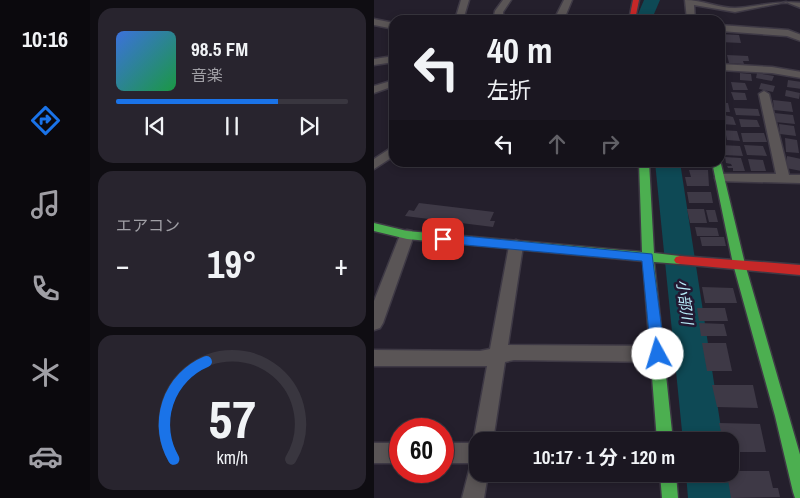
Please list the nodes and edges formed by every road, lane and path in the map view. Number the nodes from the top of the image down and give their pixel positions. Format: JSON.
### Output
{"nodes":[{"id":1,"x":463,"y":0,"type":"edge"},
{"id":2,"x":507,"y":0,"type":"edge"},
{"id":3,"x":568,"y":0,"type":"edge"},
{"id":4,"x":636,"y":0,"type":"edge"},
{"id":5,"x":786,"y":0,"type":"edge"},
{"id":6,"x":689,"y":1,"type":"edge"},
{"id":7,"x":800,"y":6,"type":"edge"},
{"id":8,"x":460,"y":15,"type":"edge"},
{"id":9,"x":498,"y":15,"type":"edge"},
{"id":10,"x":561,"y":15,"type":"edge"},
{"id":11,"x":633,"y":15,"type":"edge"},
{"id":12,"x":690,"y":15,"type":"edge"},
{"id":13,"x":374,"y":22,"type":"edge"},
{"id":14,"x":389,"y":25,"type":"edge"},
{"id":15,"x":725,"y":28,"type":"edge"},
{"id":16,"x":800,"y":38,"type":"edge"},
{"id":17,"x":389,"y":60,"type":"edge"},
{"id":18,"x":374,"y":62,"type":"edge"},
{"id":19,"x":725,"y":67,"type":"edge"},
{"id":20,"x":800,"y":75,"type":"edge"},
{"id":21,"x":389,"y":85,"type":"edge"},
{"id":22,"x":374,"y":90,"type":"edge"},
{"id":23,"x":764,"y":94,"type":"dead end"},
{"id":24,"x":389,"y":154,"type":"edge"},
{"id":25,"x":374,"y":165,"type":"edge"},
{"id":26,"x":644,"y":167,"type":"edge"},
{"id":27,"x":718,"y":167,"type":"edge"},
{"id":28,"x":721,"y":178,"type":"junction"},
{"id":29,"x":784,"y":179,"type":"junction"},
{"id":30,"x":800,"y":179,"type":"edge"},
{"id":31,"x":374,"y":227,"type":"edge"},
{"id":32,"x":407,"y":235,"type":"junction"},
{"id":33,"x":516,"y":246,"type":"junction"},
{"id":34,"x":648,"y":257,"type":"junction"},
{"id":35,"x":740,"y":264,"type":"junction"},
{"id":36,"x":800,"y":270,"type":"edge"},
{"id":37,"x":374,"y":323,"type":"edge"},
{"id":38,"x":658,"y":354,"type":"junction"},
{"id":39,"x":499,"y":355,"type":"junction"},
{"id":40,"x":374,"y":358,"type":"edge"},
{"id":41,"x":791,"y":417,"type":"edge"},
{"id":42,"x":485,"y":432,"type":"edge"},
{"id":43,"x":664,"y":432,"type":"edge"},
{"id":44,"x":374,"y":453,"type":"edge"},
{"id":45,"x":389,"y":453,"type":"edge"},
{"id":46,"x":454,"y":453,"type":"edge"},
{"id":47,"x":469,"y":453,"type":"edge"},
{"id":48,"x":476,"y":482,"type":"edge"},
{"id":49,"x":669,"y":482,"type":"edge"},
{"id":50,"x":800,"y":492,"type":"edge"},
{"id":51,"x":473,"y":498,"type":"edge"},
{"id":52,"x":670,"y":498,"type":"edge"}],
"edges":[{"from":1,"to":8,"type":"street"},
{"from":2,"to":9,"type":"street"},
{"from":3,"to":10,"type":"street"},
{"from":4,"to":11,"type":"street"},
{"from":5,"to":6,"type":"street"},
{"from":5,"to":7,"type":"street"},
{"from":6,"to":12,"type":"street"},
{"from":13,"to":14,"type":"street"},
{"from":15,"to":16,"type":"street"},
{"from":17,"to":18,"type":"street"},
{"from":19,"to":20,"type":"street"},
{"from":21,"to":22,"type":"street"},
{"from":23,"to":29,"type":"street"},
{"from":24,"to":25,"type":"street"},
{"from":26,"to":34,"type":"street"},
{"from":27,"to":28,"type":"street"},
{"from":28,"to":29,"type":"street"},
{"from":28,"to":35,"type":"street"},
{"from":29,"to":30,"type":"street"},
{"from":31,"to":32,"type":"street"},
{"from":32,"to":33,"type":"street"},
{"from":32,"to":37,"type":"street"},
{"from":33,"to":34,"type":"street"},
{"from":33,"to":39,"type":"street"},
{"from":34,"to":35,"type":"street"},
{"from":34,"to":38,"type":"street"},
{"from":35,"to":36,"type":"street"},
{"from":35,"to":41,"type":"street"},
{"from":38,"to":39,"type":"street"},
{"from":38,"to":43,"type":"street"},
{"from":39,"to":40,"type":"street"},
{"from":39,"to":42,"type":"street"},
{"from":41,"to":50,"type":"street"},
{"from":44,"to":45,"type":"street"},
{"from":46,"to":47,"type":"street"},
{"from":48,"to":51,"type":"street"},
{"from":49,"to":52,"type":"street"}]}
